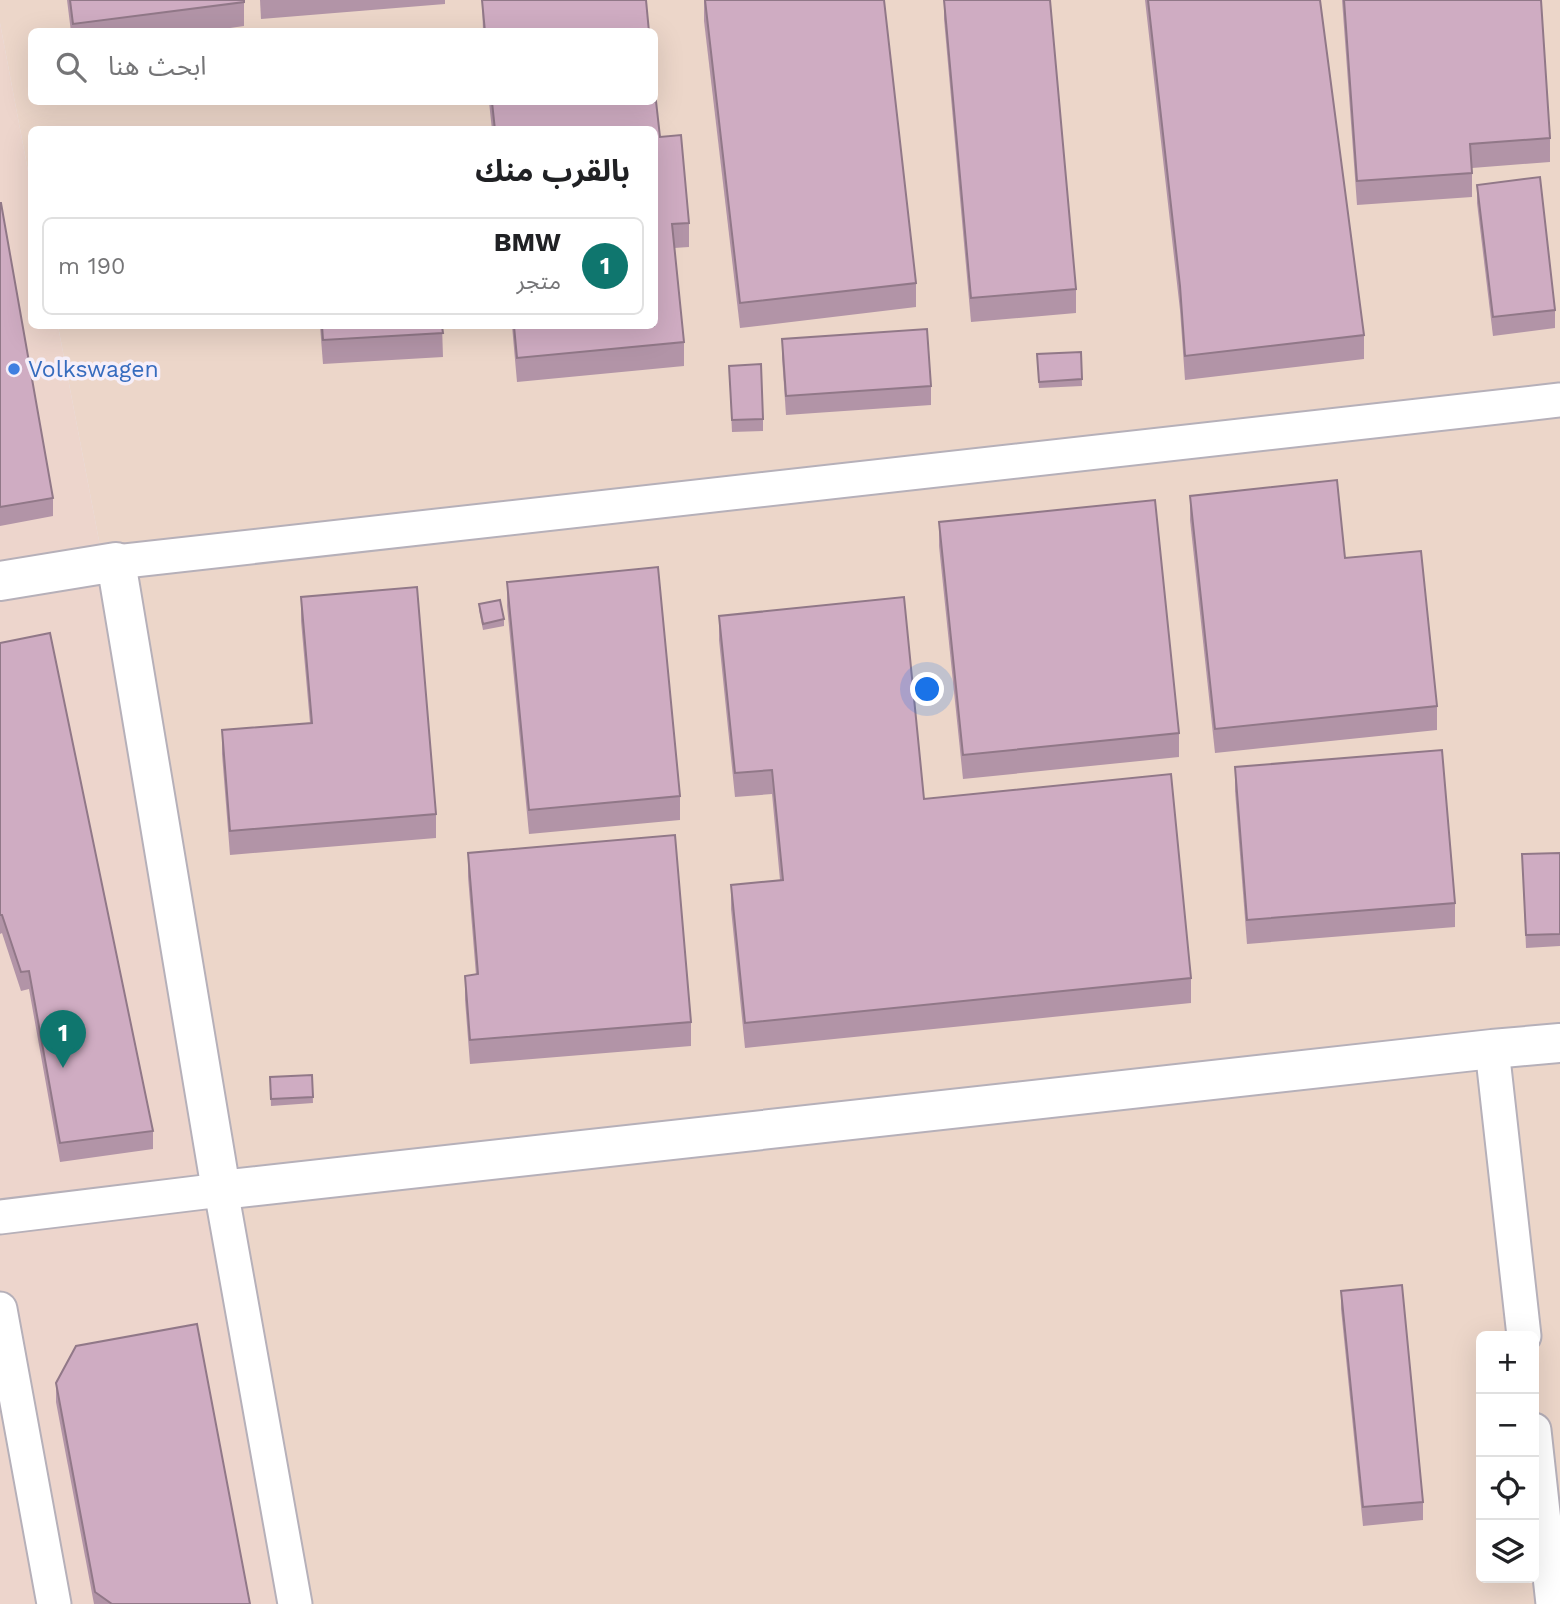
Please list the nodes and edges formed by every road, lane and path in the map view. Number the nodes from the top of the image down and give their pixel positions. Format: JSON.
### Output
{"nodes":[{"id":1,"x":1560,"y":400,"type":"edge"},
{"id":2,"x":116,"y":562,"type":"junction"},
{"id":3,"x":0,"y":581,"type":"edge"},
{"id":4,"x":1560,"y":1043,"type":"edge"},
{"id":5,"x":1492,"y":1049,"type":"junction"},
{"id":6,"x":221,"y":1190,"type":"junction"},
{"id":7,"x":0,"y":1217,"type":"edge"},
{"id":8,"x":0,"y":1309,"type":"edge"},
{"id":9,"x":1523,"y":1331,"type":"edge"},
{"id":10,"x":1537,"y":1457,"type":"edge"},
{"id":11,"x":54,"y":1604,"type":"edge"},
{"id":12,"x":295,"y":1604,"type":"edge"},
{"id":13,"x":1553,"y":1604,"type":"edge"}],
"edges":[{"from":1,"to":2,"type":"street"},
{"from":2,"to":3,"type":"street"},
{"from":2,"to":6,"type":"street"},
{"from":4,"to":5,"type":"street"},
{"from":5,"to":6,"type":"street"},
{"from":5,"to":9,"type":"street"},
{"from":6,"to":7,"type":"street"},
{"from":6,"to":12,"type":"street"},
{"from":8,"to":11,"type":"street"},
{"from":10,"to":13,"type":"street"}]}
